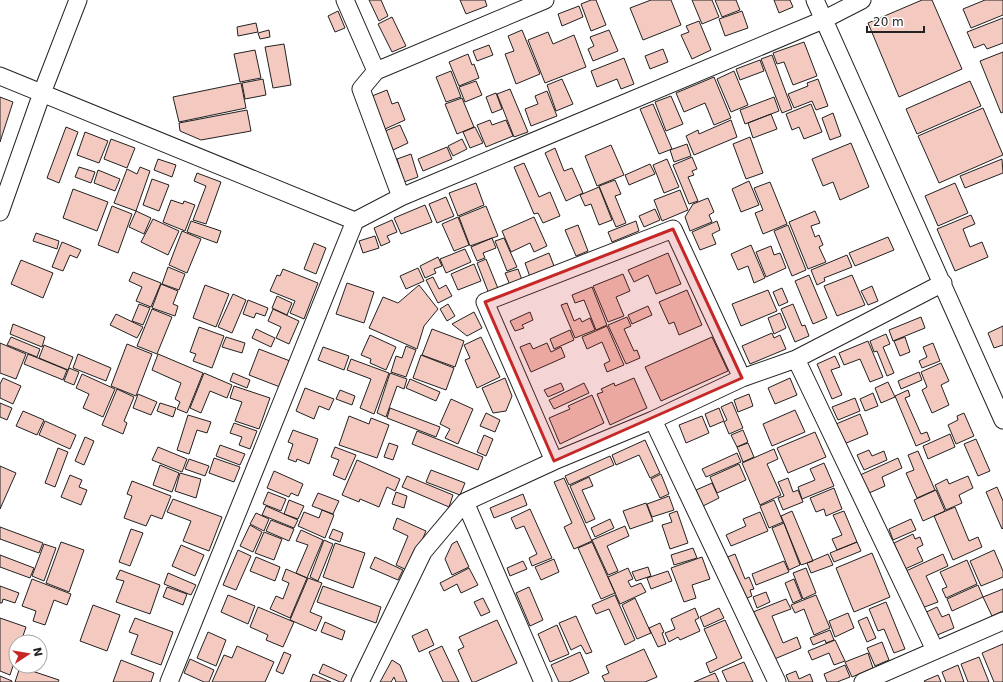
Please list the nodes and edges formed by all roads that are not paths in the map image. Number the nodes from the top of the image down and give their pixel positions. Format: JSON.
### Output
{"nodes":[{"id":1,"x":78,"y":0,"type":"edge"},
{"id":2,"x":345,"y":0,"type":"edge"},
{"id":3,"x":545,"y":0,"type":"edge"},
{"id":4,"x":815,"y":0,"type":"edge"},
{"id":5,"x":862,"y":0,"type":"edge"},
{"id":6,"x":823,"y":20,"type":"junction"},
{"id":7,"x":376,"y":71,"type":"junction"},
{"id":8,"x":0,"y":76,"type":"edge"},
{"id":9,"x":42,"y":93,"type":"junction"},
{"id":10,"x":401,"y":197,"type":"junction"},
{"id":11,"x":0,"y":212,"type":"edge"},
{"id":12,"x":356,"y":221,"type":"junction"},
{"id":13,"x":943,"y":283,"type":"junction"},
{"id":14,"x":796,"y":359,"type":"junction"},
{"id":15,"x":742,"y":378,"type":"junction"},
{"id":16,"x":653,"y":420,"type":"junction"},
{"id":17,"x":1003,"y":420,"type":"edge"},
{"id":18,"x":554,"y":462,"type":"junction"},
{"id":19,"x":466,"y":502,"type":"junction"},
{"id":20,"x":1003,"y":621,"type":"edge"},
{"id":21,"x":935,"y":650,"type":"junction"},
{"id":22,"x":873,"y":680,"type":"edge"},
{"id":23,"x":168,"y":682,"type":"edge"},
{"id":24,"x":360,"y":682,"type":"edge"},
{"id":25,"x":543,"y":682,"type":"edge"},
{"id":26,"x":777,"y":682,"type":"edge"}],
"edges":[{"from":1,"to":9,"type":"street"},
{"from":2,"to":7,"type":"street"},
{"from":3,"to":7,"type":"street"},
{"from":4,"to":6,"type":"street"},
{"from":5,"to":6,"type":"street"},
{"from":6,"to":10,"type":"street"},
{"from":6,"to":13,"type":"street"},
{"from":7,"to":10,"type":"street"},
{"from":8,"to":9,"type":"street"},
{"from":9,"to":11,"type":"street"},
{"from":9,"to":12,"type":"street"},
{"from":10,"to":12,"type":"street"},
{"from":12,"to":23,"type":"street"},
{"from":13,"to":14,"type":"street"},
{"from":13,"to":17,"type":"street"},
{"from":14,"to":15,"type":"street"},
{"from":14,"to":21,"type":"street"},
{"from":15,"to":16,"type":"street"},
{"from":15,"to":18,"type":"street"},
{"from":16,"to":18,"type":"street"},
{"from":16,"to":26,"type":"street"},
{"from":18,"to":19,"type":"street"},
{"from":19,"to":24,"type":"street"},
{"from":19,"to":25,"type":"street"},
{"from":20,"to":21,"type":"street"},
{"from":21,"to":22,"type":"street"}]}
